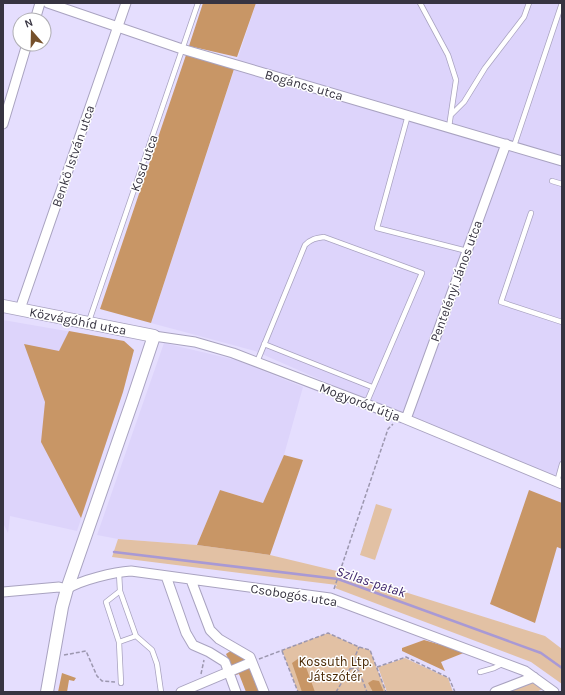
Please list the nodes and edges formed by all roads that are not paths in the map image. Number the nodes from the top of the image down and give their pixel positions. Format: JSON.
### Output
{"nodes":[{"id":1,"x":48,"y":3,"type":"edge"},
{"id":2,"x":126,"y":3,"type":"edge"},
{"id":3,"x":198,"y":3,"type":"edge"},
{"id":4,"x":420,"y":3,"type":"edge"},
{"id":5,"x":529,"y":3,"type":"edge"},
{"id":6,"x":562,"y":3,"type":"edge"},
{"id":7,"x":118,"y":27,"type":"junction"},
{"id":8,"x":182,"y":50,"type":"junction"},
{"id":9,"x":26,"y":52,"type":"edge"},
{"id":10,"x":408,"y":115,"type":"junction"},
{"id":11,"x":451,"y":115,"type":"junction"},
{"id":12,"x":3,"y":124,"type":"edge"},
{"id":13,"x":449,"y":127,"type":"junction"},
{"id":14,"x":510,"y":145,"type":"junction"},
{"id":15,"x":562,"y":161,"type":"edge"},
{"id":16,"x":552,"y":181,"type":"dead end"},
{"id":17,"x":562,"y":184,"type":"edge"},
{"id":18,"x":531,"y":213,"type":"dead end"},
{"id":19,"x":467,"y":252,"type":"junction"},
{"id":20,"x":3,"y":306,"type":"edge"},
{"id":21,"x":20,"y":309,"type":"junction"},
{"id":22,"x":562,"y":322,"type":"edge"},
{"id":23,"x":89,"y":323,"type":"junction"},
{"id":24,"x":154,"y":336,"type":"junction"},
{"id":25,"x":264,"y":344,"type":"junction"},
{"id":26,"x":257,"y":362,"type":"junction"},
{"id":27,"x":372,"y":387,"type":"junction"},
{"id":28,"x":366,"y":404,"type":"junction"},
{"id":29,"x":404,"y":419,"type":"junction"},
{"id":30,"x":562,"y":464,"type":"edge"},
{"id":31,"x":559,"y":483,"type":"edge"},
{"id":32,"x":119,"y":572,"type":"junction"},
{"id":33,"x":166,"y":576,"type":"junction"},
{"id":34,"x":191,"y":580,"type":"junction"},
{"id":35,"x":66,"y":589,"type":"junction"},
{"id":36,"x":120,"y":591,"type":"junction"},
{"id":37,"x":3,"y":592,"type":"edge"},
{"id":38,"x":136,"y":636,"type":"junction"},
{"id":39,"x":120,"y":642,"type":"junction"},
{"id":40,"x":252,"y":662,"type":"junction"},
{"id":41,"x":504,"y":663,"type":"junction"},
{"id":42,"x":228,"y":672,"type":"junction"},
{"id":43,"x":480,"y":672,"type":"dead end"},
{"id":44,"x":534,"y":677,"type":"junction"},
{"id":45,"x":121,"y":683,"type":"road end"},
{"id":46,"x":47,"y":692,"type":"edge"},
{"id":47,"x":161,"y":692,"type":"edge"},
{"id":48,"x":181,"y":692,"type":"edge"},
{"id":49,"x":236,"y":692,"type":"edge"},
{"id":50,"x":264,"y":692,"type":"edge"},
{"id":51,"x":496,"y":692,"type":"edge"},
{"id":52,"x":554,"y":692,"type":"edge"}],
"edges":[{"from":1,"to":7,"type":"street","name":"Bogáncs utca"},
{"from":2,"to":7,"type":"street","name":"Benkő István utca"},
{"from":3,"to":8,"type":"lane","name":"Kosd utca"},
{"from":4,"to":11,"type":"lane"},
{"from":5,"to":11,"type":"lane"},
{"from":6,"to":14,"type":"lane"},
{"from":7,"to":8,"type":"street","name":"Bogáncs utca"},
{"from":7,"to":21,"type":"street","name":"Benkő István utca"},
{"from":8,"to":10,"type":"street","name":"Bogáncs utca"},
{"from":8,"to":23,"type":"lane","name":"Kosd utca"},
{"from":9,"to":12,"type":"street"},
{"from":10,"to":13,"type":"street","name":"Bogáncs utca"},
{"from":10,"to":19,"type":"lane"},
{"from":11,"to":13,"type":"lane"},
{"from":13,"to":14,"type":"street","name":"Bogáncs utca"},
{"from":14,"to":15,"type":"street","name":"Bogáncs utca"},
{"from":14,"to":19,"type":"street","name":"Pentelényi János utca"},
{"from":16,"to":17,"type":"lane"},
{"from":18,"to":22,"type":"lane"},
{"from":19,"to":29,"type":"street","name":"Pentelényi János utca"},
{"from":20,"to":21,"type":"street","name":"Közvágóhíd utca"},
{"from":21,"to":23,"type":"street","name":"Közvágóhíd utca"},
{"from":23,"to":24,"type":"street","name":"Közvágóhíd utca"},
{"from":24,"to":26,"type":"street","name":"Mogyoród útja"},
{"from":24,"to":35,"type":"street"},
{"from":25,"to":26,"type":"lane"},
{"from":25,"to":27,"type":"lane"},
{"from":25,"to":27,"type":"lane"},
{"from":26,"to":28,"type":"street","name":"Mogyoród útja"},
{"from":27,"to":28,"type":"lane"},
{"from":28,"to":29,"type":"street","name":"Mogyoród útja"},
{"from":29,"to":31,"type":"street","name":"Mogyoród útja"},
{"from":30,"to":31,"type":"lane"},
{"from":32,"to":33,"type":"street","name":"Csobogós utca"},
{"from":32,"to":35,"type":"street","name":"Csobogós utca"},
{"from":32,"to":36,"type":"lane"},
{"from":33,"to":34,"type":"street","name":"Csobogós utca"},
{"from":33,"to":42,"type":"street"},
{"from":34,"to":40,"type":"street"},
{"from":34,"to":41,"type":"street","name":"Csobogós utca"},
{"from":35,"to":37,"type":"street"},
{"from":35,"to":46,"type":"street"},
{"from":36,"to":38,"type":"lane"},
{"from":36,"to":39,"type":"lane"},
{"from":38,"to":39,"type":"lane"},
{"from":38,"to":47,"type":"lane"},
{"from":39,"to":45,"type":"lane"},
{"from":40,"to":42,"type":"street"},
{"from":40,"to":50,"type":"street"},
{"from":41,"to":43,"type":"lane"},
{"from":41,"to":44,"type":"street","name":"Csobogós utca"},
{"from":42,"to":48,"type":"street"},
{"from":42,"to":49,"type":"street"},
{"from":44,"to":51,"type":"street"},
{"from":44,"to":52,"type":"street","name":"Csobogós utca"}]}
